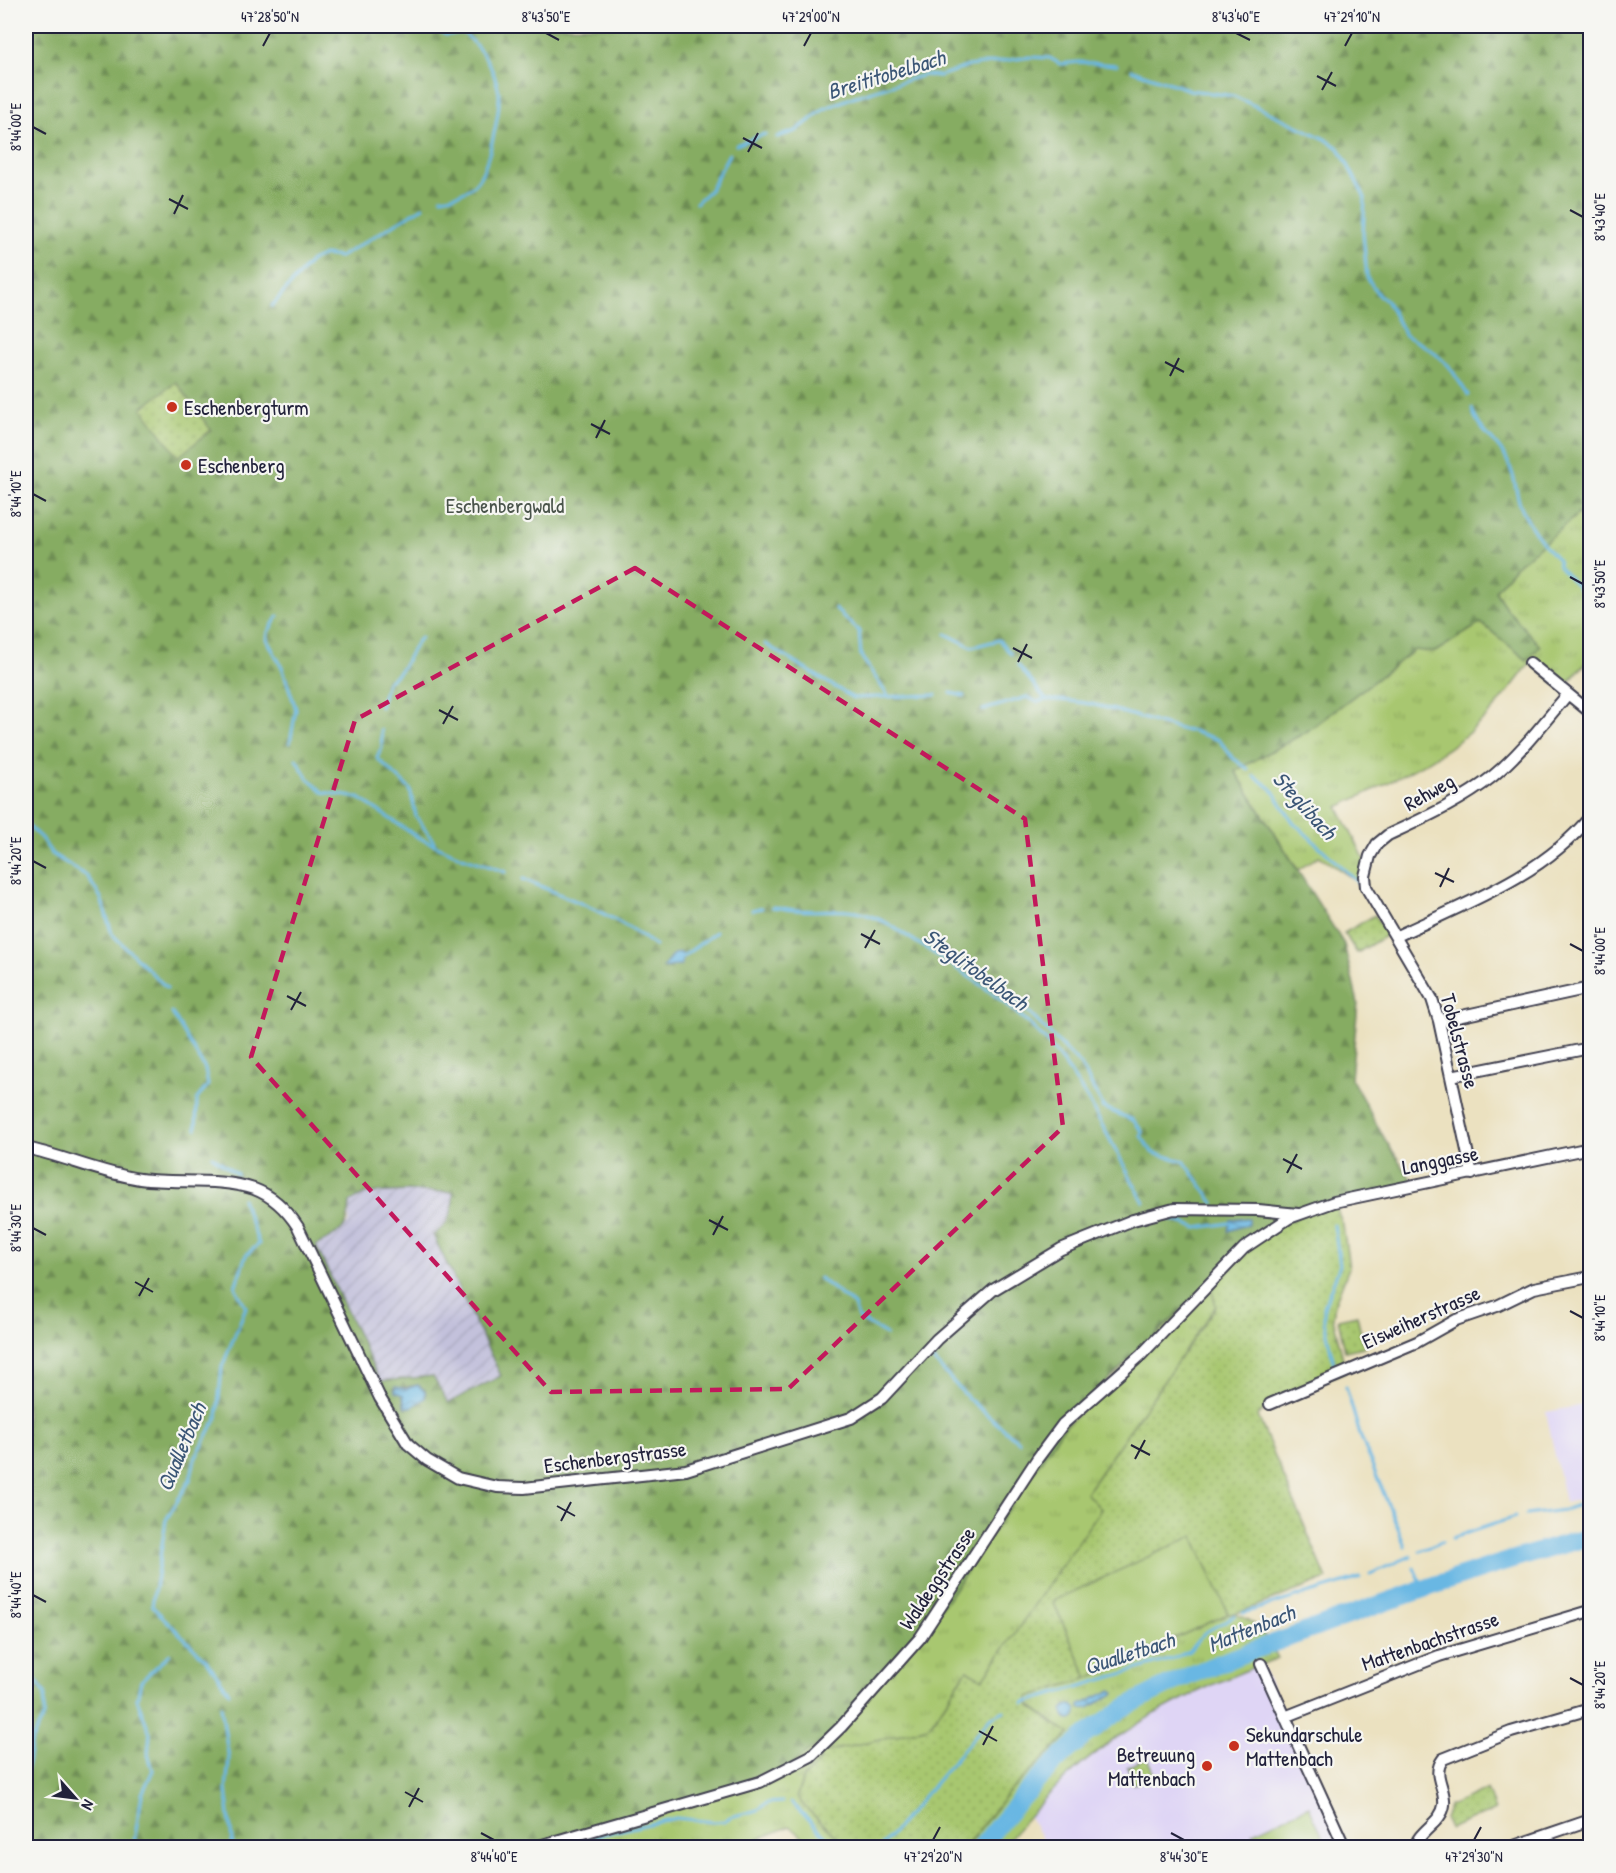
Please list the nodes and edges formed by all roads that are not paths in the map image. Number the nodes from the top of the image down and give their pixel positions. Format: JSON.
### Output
{"nodes":[{"id":1,"x":1530,"y":663,"type":"dead end"},
{"id":2,"x":1568,"y":694,"type":"junction"},
{"id":3,"x":1590,"y":712,"type":"edge"},
{"id":4,"x":1590,"y":817,"type":"edge"},
{"id":5,"x":1397,"y":936,"type":"junction"},
{"id":6,"x":1590,"y":988,"type":"edge"},
{"id":7,"x":1439,"y":1020,"type":"junction"},
{"id":8,"x":1590,"y":1048,"type":"edge"},
{"id":9,"x":1451,"y":1076,"type":"junction"},
{"id":10,"x":26,"y":1148,"type":"edge"},
{"id":11,"x":1590,"y":1148,"type":"edge"},
{"id":12,"x":1472,"y":1174,"type":"junction"},
{"id":13,"x":1298,"y":1214,"type":"junction"},
{"id":14,"x":1590,"y":1277,"type":"edge"},
{"id":15,"x":1270,"y":1404,"type":"dead end"},
{"id":16,"x":1590,"y":1611,"type":"edge"},
{"id":17,"x":1262,"y":1664,"type":"dead end"},
{"id":18,"x":1590,"y":1709,"type":"edge"},
{"id":19,"x":1286,"y":1717,"type":"junction"},
{"id":20,"x":1590,"y":1820,"type":"edge"},
{"id":21,"x":532,"y":1848,"type":"edge"},
{"id":22,"x":1345,"y":1848,"type":"edge"},
{"id":23,"x":1414,"y":1848,"type":"edge"},
{"id":24,"x":1508,"y":1848,"type":"edge"}],
"edges":[{"from":1,"to":2,"type":"street"},
{"from":2,"to":3,"type":"street"},
{"from":2,"to":5,"type":"street","name":"Rehweg"},
{"from":4,"to":5,"type":"street"},
{"from":5,"to":7,"type":"street","name":"Tobelstrasse"},
{"from":6,"to":7,"type":"street"},
{"from":7,"to":9,"type":"street","name":"Tobelstrasse"},
{"from":8,"to":9,"type":"street"},
{"from":9,"to":12,"type":"street","name":"Tobelstrasse"},
{"from":10,"to":13,"type":"street","name":"Eschenbergstrasse"},
{"from":11,"to":12,"type":"street","name":"Langgasse"},
{"from":12,"to":13,"type":"street","name":"Langgasse"},
{"from":13,"to":21,"type":"street","name":"Waldeggstrasse"},
{"from":14,"to":15,"type":"street","name":"Eisweiherstrasse"},
{"from":16,"to":19,"type":"street","name":"Mattenbachstrasse"},
{"from":17,"to":19,"type":"street"},
{"from":18,"to":23,"type":"street"},
{"from":19,"to":22,"type":"street"},
{"from":20,"to":24,"type":"street"}]}
